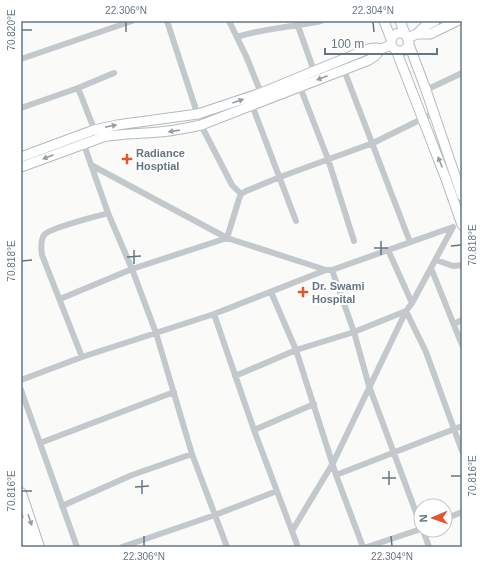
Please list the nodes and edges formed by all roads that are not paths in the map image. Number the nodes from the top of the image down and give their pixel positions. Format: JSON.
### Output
{"nodes":[{"id":1,"x":132,"y":21,"type":"edge"},
{"id":2,"x":168,"y":21,"type":"edge"},
{"id":3,"x":229,"y":21,"type":"edge"},
{"id":4,"x":321,"y":21,"type":"edge"},
{"id":5,"x":384,"y":21,"type":"edge"},
{"id":6,"x":400,"y":21,"type":"edge"},
{"id":7,"x":435,"y":21,"type":"edge"},
{"id":8,"x":457,"y":21,"type":"edge"},
{"id":9,"x":298,"y":26,"type":"junction"},
{"id":10,"x":417,"y":34,"type":"junction"},
{"id":11,"x":237,"y":37,"type":"junction"},
{"id":12,"x":407,"y":39,"type":"junction"},
{"id":13,"x":393,"y":44,"type":"junction"},
{"id":14,"x":381,"y":49,"type":"junction"},
{"id":15,"x":21,"y":59,"type":"edge"},
{"id":16,"x":344,"y":70,"type":"junction"},
{"id":17,"x":314,"y":71,"type":"junction"},
{"id":18,"x":114,"y":73,"type":"dead end"},
{"id":19,"x":462,"y":73,"type":"edge"},
{"id":20,"x":300,"y":87,"type":"junction"},
{"id":21,"x":78,"y":88,"type":"junction"},
{"id":22,"x":426,"y":90,"type":"junction"},
{"id":23,"x":261,"y":93,"type":"junction"},
{"id":24,"x":252,"y":105,"type":"junction"},
{"id":25,"x":21,"y":108,"type":"edge"},
{"id":26,"x":434,"y":113,"type":"junction"},
{"id":27,"x":198,"y":114,"type":"junction"},
{"id":28,"x":422,"y":119,"type":"junction"},
{"id":29,"x":201,"y":124,"type":"junction"},
{"id":30,"x":94,"y":130,"type":"junction"},
{"id":31,"x":98,"y":138,"type":"junction"},
{"id":32,"x":82,"y":139,"type":"junction"},
{"id":33,"x":373,"y":143,"type":"junction"},
{"id":34,"x":21,"y":157,"type":"edge"},
{"id":35,"x":328,"y":159,"type":"junction"},
{"id":36,"x":91,"y":165,"type":"junction"},
{"id":37,"x":21,"y":167,"type":"edge"},
{"id":38,"x":280,"y":177,"type":"junction"},
{"id":39,"x":446,"y":179,"type":"junction"},
{"id":40,"x":461,"y":181,"type":"edge"},
{"id":41,"x":241,"y":194,"type":"junction"},
{"id":42,"x":462,"y":196,"type":"edge"},
{"id":43,"x":108,"y":213,"type":"junction"},
{"id":44,"x":296,"y":221,"type":"dead end"},
{"id":45,"x":459,"y":221,"type":"edge"},
{"id":46,"x":227,"y":238,"type":"junction"},
{"id":47,"x":354,"y":241,"type":"dead end"},
{"id":48,"x":410,"y":242,"type":"junction"},
{"id":49,"x":388,"y":250,"type":"junction"},
{"id":50,"x":436,"y":260,"type":"junction"},
{"id":51,"x":462,"y":265,"type":"edge"},
{"id":52,"x":431,"y":268,"type":"junction"},
{"id":53,"x":132,"y":270,"type":"junction"},
{"id":54,"x":329,"y":270,"type":"junction"},
{"id":55,"x":271,"y":292,"type":"junction"},
{"id":56,"x":60,"y":299,"type":"junction"},
{"id":57,"x":412,"y":303,"type":"junction"},
{"id":58,"x":406,"y":311,"type":"junction"},
{"id":59,"x":214,"y":314,"type":"junction"},
{"id":60,"x":462,"y":320,"type":"edge"},
{"id":61,"x":454,"y":324,"type":"junction"},
{"id":62,"x":354,"y":332,"type":"junction"},
{"id":63,"x":156,"y":333,"type":"junction"},
{"id":64,"x":462,"y":345,"type":"edge"},
{"id":65,"x":296,"y":350,"type":"junction"},
{"id":66,"x":82,"y":357,"type":"junction"},
{"id":67,"x":235,"y":376,"type":"junction"},
{"id":68,"x":21,"y":380,"type":"edge"},
{"id":69,"x":369,"y":386,"type":"junction"},
{"id":70,"x":21,"y":390,"type":"edge"},
{"id":71,"x":174,"y":392,"type":"junction"},
{"id":72,"x":314,"y":404,"type":"junction"},
{"id":73,"x":462,"y":426,"type":"edge"},
{"id":74,"x":454,"y":428,"type":"junction"},
{"id":75,"x":254,"y":430,"type":"junction"},
{"id":76,"x":40,"y":443,"type":"junction"},
{"id":77,"x":462,"y":451,"type":"edge"},
{"id":78,"x":394,"y":452,"type":"junction"},
{"id":79,"x":192,"y":454,"type":"junction"},
{"id":80,"x":333,"y":463,"type":"junction"},
{"id":81,"x":336,"y":475,"type":"junction"},
{"id":82,"x":277,"y":491,"type":"junction"},
{"id":83,"x":21,"y":493,"type":"edge"},
{"id":84,"x":413,"y":504,"type":"edge"},
{"id":85,"x":62,"y":506,"type":"junction"},
{"id":86,"x":23,"y":507,"type":"edge"},
{"id":87,"x":215,"y":515,"type":"junction"},
{"id":88,"x":21,"y":522,"type":"edge"},
{"id":89,"x":292,"y":531,"type":"junction"},
{"id":90,"x":413,"y":531,"type":"edge"},
{"id":91,"x":138,"y":540,"type":"junction"},
{"id":92,"x":30,"y":547,"type":"edge"},
{"id":93,"x":39,"y":547,"type":"edge"},
{"id":94,"x":77,"y":547,"type":"edge"},
{"id":95,"x":122,"y":547,"type":"edge"},
{"id":96,"x":141,"y":547,"type":"edge"},
{"id":97,"x":227,"y":547,"type":"edge"},
{"id":98,"x":298,"y":547,"type":"edge"},
{"id":99,"x":363,"y":547,"type":"edge"},
{"id":100,"x":366,"y":547,"type":"edge"}],
"edges":[{"from":1,"to":15,"type":"street"},
{"from":2,"to":27,"type":"street"},
{"from":3,"to":11,"type":"street"},
{"from":4,"to":9,"type":"street"},
{"from":5,"to":13,"type":"street"},
{"from":6,"to":12,"type":"street"},
{"from":7,"to":10,"type":"street"},
{"from":8,"to":10,"type":"street"},
{"from":9,"to":11,"type":"street"},
{"from":9,"to":17,"type":"street"},
{"from":10,"to":12,"type":"street"},
{"from":11,"to":23,"type":"street"},
{"from":12,"to":13,"type":"street"},
{"from":12,"to":13,"type":"street"},
{"from":12,"to":22,"type":"street"},
{"from":13,"to":14,"type":"street"},
{"from":13,"to":28,"type":"street"},
{"from":14,"to":16,"type":"street"},
{"from":14,"to":17,"type":"street"},
{"from":16,"to":20,"type":"street","one_way":true},
{"from":16,"to":33,"type":"street"},
{"from":17,"to":23,"type":"street"},
{"from":18,"to":21,"type":"street"},
{"from":19,"to":22,"type":"street"},
{"from":20,"to":24,"type":"street"},
{"from":20,"to":35,"type":"street"},
{"from":21,"to":25,"type":"street"},
{"from":21,"to":30,"type":"street"},
{"from":22,"to":26,"type":"street"},
{"from":27,"to":23,"type":"street","one_way":true},
{"from":24,"to":29,"type":"street"},
{"from":24,"to":38,"type":"street"},
{"from":26,"to":28,"type":"street"},
{"from":26,"to":40,"type":"street"},
{"from":27,"to":29,"type":"street"},
{"from":30,"to":27,"type":"street","one_way":true},
{"from":28,"to":33,"type":"street"},
{"from":39,"to":28,"type":"street","one_way":true},
{"from":29,"to":31,"type":"street","one_way":true},
{"from":29,"to":41,"type":"street"},
{"from":30,"to":31,"type":"street"},
{"from":30,"to":32,"type":"street"},
{"from":31,"to":32,"type":"street"},
{"from":32,"to":34,"type":"street"},
{"from":32,"to":36,"type":"street"},
{"from":32,"to":37,"type":"street","one_way":true},
{"from":33,"to":35,"type":"street"},
{"from":33,"to":48,"type":"street"},
{"from":35,"to":38,"type":"street"},
{"from":35,"to":47,"type":"street"},
{"from":36,"to":43,"type":"street"},
{"from":36,"to":46,"type":"street"},
{"from":38,"to":41,"type":"street"},
{"from":38,"to":44,"type":"street"},
{"from":39,"to":40,"type":"street"},
{"from":39,"to":45,"type":"street"},
{"from":40,"to":42,"type":"street"},
{"from":41,"to":46,"type":"street"},
{"from":43,"to":53,"type":"street"},
{"from":43,"to":56,"type":"street"},
{"from":45,"to":48,"type":"street"},
{"from":45,"to":50,"type":"street"},
{"from":46,"to":53,"type":"street"},
{"from":46,"to":54,"type":"street"},
{"from":48,"to":49,"type":"street"},
{"from":49,"to":54,"type":"street"},
{"from":49,"to":57,"type":"street"},
{"from":50,"to":51,"type":"street"},
{"from":50,"to":52,"type":"street"},
{"from":52,"to":57,"type":"street"},
{"from":52,"to":61,"type":"street"},
{"from":53,"to":56,"type":"street"},
{"from":53,"to":63,"type":"street"},
{"from":54,"to":55,"type":"street"},
{"from":54,"to":62,"type":"street"},
{"from":55,"to":59,"type":"street"},
{"from":55,"to":65,"type":"street"},
{"from":56,"to":66,"type":"street"},
{"from":57,"to":58,"type":"street"},
{"from":58,"to":62,"type":"street"},
{"from":58,"to":69,"type":"street"},
{"from":58,"to":74,"type":"street"},
{"from":59,"to":63,"type":"street"},
{"from":59,"to":67,"type":"street"},
{"from":60,"to":61,"type":"street"},
{"from":61,"to":64,"type":"street"},
{"from":62,"to":65,"type":"street"},
{"from":62,"to":69,"type":"street"},
{"from":63,"to":66,"type":"street"},
{"from":63,"to":71,"type":"street"},
{"from":65,"to":67,"type":"street"},
{"from":65,"to":72,"type":"street"},
{"from":66,"to":68,"type":"street"},
{"from":67,"to":75,"type":"street"},
{"from":69,"to":78,"type":"street"},
{"from":69,"to":80,"type":"street"},
{"from":70,"to":76,"type":"street"},
{"from":71,"to":76,"type":"street"},
{"from":71,"to":79,"type":"street"},
{"from":72,"to":75,"type":"street"},
{"from":72,"to":80,"type":"street"},
{"from":73,"to":74,"type":"street"},
{"from":74,"to":77,"type":"street"},
{"from":74,"to":78,"type":"street"},
{"from":75,"to":82,"type":"street"},
{"from":76,"to":85,"type":"street"},
{"from":78,"to":81,"type":"street"},
{"from":78,"to":84,"type":"street"},
{"from":79,"to":85,"type":"street"},
{"from":79,"to":87,"type":"street"},
{"from":80,"to":81,"type":"street"},
{"from":80,"to":89,"type":"street"},
{"from":81,"to":99,"type":"street"},
{"from":82,"to":87,"type":"street"},
{"from":82,"to":89,"type":"street"},
{"from":83,"to":86,"type":"main road"},
{"from":85,"to":94,"type":"street"},
{"from":86,"to":93,"type":"main road","one_way":true},
{"from":87,"to":91,"type":"street"},
{"from":87,"to":97,"type":"street"},
{"from":88,"to":92,"type":"main road"},
{"from":89,"to":98,"type":"street"},
{"from":90,"to":100,"type":"street"},
{"from":91,"to":95,"type":"street"},
{"from":91,"to":96,"type":"street"}]}
